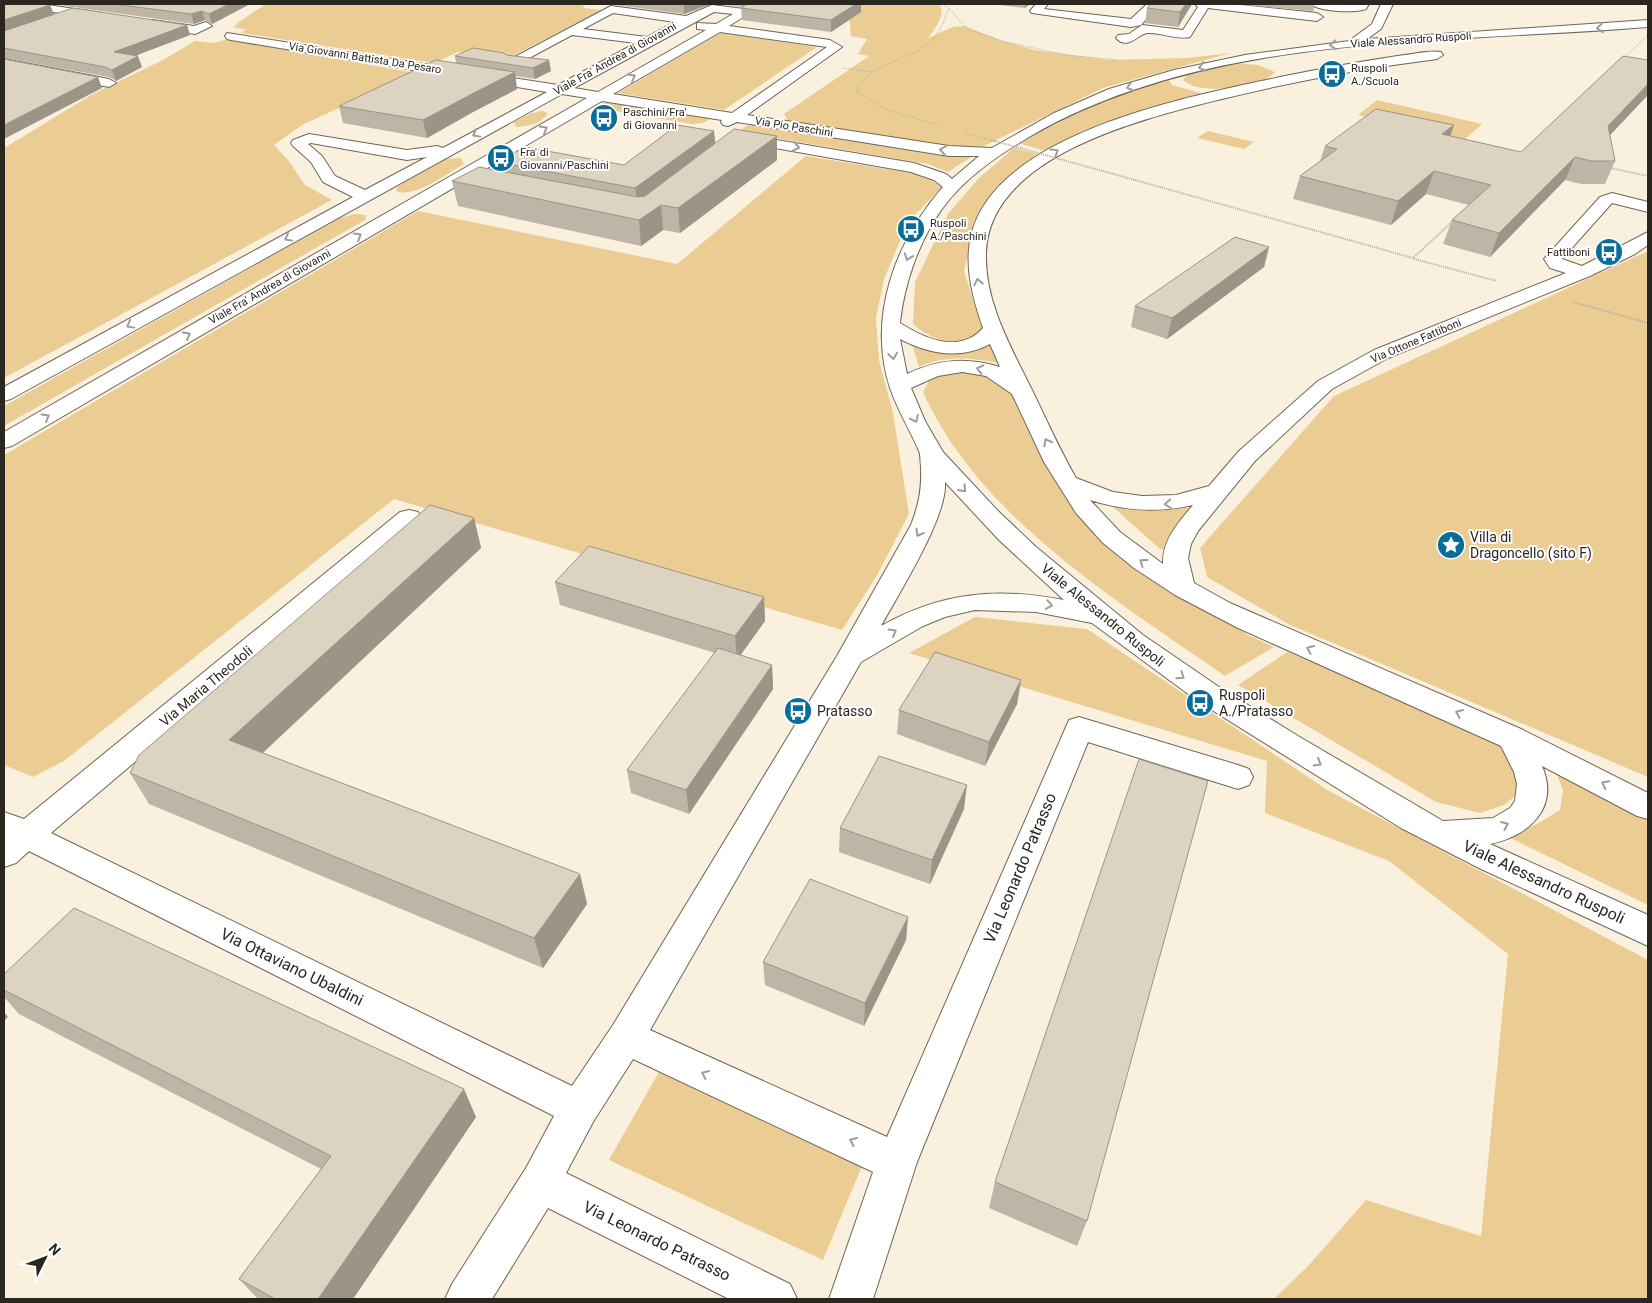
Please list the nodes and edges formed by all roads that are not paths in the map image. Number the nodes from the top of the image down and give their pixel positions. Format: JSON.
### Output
{"nodes":[{"id":1,"x":19,"y":4,"type":"edge"},
{"id":2,"x":101,"y":4,"type":"edge"},
{"id":3,"x":1042,"y":4,"type":"edge"},
{"id":4,"x":1153,"y":4,"type":"edge"},
{"id":5,"x":1201,"y":4,"type":"edge"},
{"id":6,"x":1205,"y":4,"type":"edge"},
{"id":7,"x":1317,"y":4,"type":"edge"},
{"id":8,"x":1363,"y":4,"type":"edge"},
{"id":9,"x":1387,"y":4,"type":"edge"},
{"id":10,"x":77,"y":13,"type":"junction"},
{"id":11,"x":1317,"y":17,"type":"dead end"},
{"id":12,"x":116,"y":19,"type":"edge"},
{"id":13,"x":136,"y":21,"type":"edge"},
{"id":14,"x":51,"y":22,"type":"edge"},
{"id":15,"x":684,"y":22,"type":"junction"},
{"id":16,"x":1389,"y":24,"type":"junction"},
{"id":17,"x":1648,"y":24,"type":"edge"},
{"id":18,"x":206,"y":26,"type":"edge"},
{"id":19,"x":718,"y":28,"type":"junction"},
{"id":20,"x":571,"y":30,"type":"junction"},
{"id":21,"x":231,"y":36,"type":"dead end"},
{"id":22,"x":1111,"y":37,"type":"dead end"},
{"id":23,"x":1426,"y":38,"type":"junction"},
{"id":24,"x":1611,"y":40,"type":"dead end"},
{"id":25,"x":649,"y":41,"type":"junction"},
{"id":26,"x":1354,"y":43,"type":"junction"},
{"id":27,"x":1528,"y":45,"type":"dead end"},
{"id":28,"x":513,"y":61,"type":"edge"},
{"id":29,"x":1228,"y":61,"type":"junction"},
{"id":30,"x":4,"y":63,"type":"edge"},
{"id":31,"x":1273,"y":82,"type":"junction"},
{"id":32,"x":109,"y":83,"type":"edge"},
{"id":33,"x":1182,"y":83,"type":"junction"},
{"id":34,"x":559,"y":90,"type":"junction"},
{"id":35,"x":1228,"y":93,"type":"junction"},
{"id":36,"x":598,"y":96,"type":"junction"},
{"id":37,"x":535,"y":103,"type":"junction"},
{"id":38,"x":575,"y":110,"type":"junction"},
{"id":39,"x":595,"y":114,"type":"dead end"},
{"id":40,"x":735,"y":117,"type":"junction"},
{"id":41,"x":742,"y":138,"type":"junction"},
{"id":42,"x":448,"y":150,"type":"junction"},
{"id":43,"x":727,"y":150,"type":"edge"},
{"id":44,"x":991,"y":152,"type":"junction"},
{"id":45,"x":407,"y":155,"type":"junction"},
{"id":46,"x":382,"y":169,"type":"dead end"},
{"id":47,"x":456,"y":180,"type":"junction"},
{"id":48,"x":476,"y":183,"type":"edge"},
{"id":49,"x":1624,"y":186,"type":"dead end"},
{"id":50,"x":952,"y":187,"type":"junction"},
{"id":51,"x":369,"y":188,"type":"junction"},
{"id":52,"x":1648,"y":192,"type":"edge"},
{"id":53,"x":418,"y":201,"type":"junction"},
{"id":54,"x":349,"y":205,"type":"junction"},
{"id":55,"x":1648,"y":207,"type":"edge"},
{"id":56,"x":391,"y":217,"type":"junction"},
{"id":57,"x":1648,"y":236,"type":"edge"},
{"id":58,"x":1584,"y":272,"type":"junction"},
{"id":59,"x":890,"y":325,"type":"junction"},
{"id":60,"x":994,"y":328,"type":"junction"},
{"id":61,"x":900,"y":386,"type":"junction"},
{"id":62,"x":1022,"y":391,"type":"junction"},
{"id":63,"x":4,"y":396,"type":"edge"},
{"id":64,"x":4,"y":441,"type":"edge"},
{"id":65,"x":931,"y":452,"type":"junction"},
{"id":66,"x":1069,"y":485,"type":"junction"},
{"id":67,"x":1215,"y":492,"type":"junction"},
{"id":68,"x":409,"y":517,"type":"dead end"},
{"id":69,"x":1184,"y":589,"type":"junction"},
{"id":70,"x":1100,"y":616,"type":"junction"},
{"id":71,"x":851,"y":656,"type":"junction"},
{"id":72,"x":1511,"y":736,"type":"junction"},
{"id":73,"x":1238,"y":777,"type":"dead end"},
{"id":74,"x":1648,"y":806,"type":"edge"},
{"id":75,"x":1440,"y":834,"type":"junction"},
{"id":76,"x":11,"y":838,"type":"edge"},
{"id":77,"x":1648,"y":931,"type":"edge"},
{"id":78,"x":626,"y":1037,"type":"junction"},
{"id":79,"x":579,"y":1109,"type":"junction"},
{"id":80,"x":897,"y":1162,"type":"junction"},
{"id":81,"x":540,"y":1182,"type":"junction"},
{"id":82,"x":467,"y":1299,"type":"edge"},
{"id":83,"x":775,"y":1299,"type":"edge"},
{"id":84,"x":850,"y":1299,"type":"edge"}],
"edges":[{"from":1,"to":10,"type":"street"},
{"from":2,"to":10,"type":"street"},
{"from":3,"to":4,"type":"street"},
{"from":5,"to":6,"type":"street"},
{"from":6,"to":11,"type":"street"},
{"from":6,"to":22,"type":"street"},
{"from":7,"to":8,"type":"street"},
{"from":9,"to":16,"type":"street"},
{"from":10,"to":12,"type":"street"},
{"from":10,"to":14,"type":"street"},
{"from":13,"to":18,"type":"street"},
{"from":15,"to":19,"type":"street","name":"Viale Fra' Andrea di Giovanni"},
{"from":15,"to":19,"type":"street"},
{"from":15,"to":20,"type":"street"},
{"from":15,"to":25,"type":"street","name":"Viale Fra' Andrea di Giovanni"},
{"from":16,"to":23,"type":"street"},
{"from":16,"to":26,"type":"street"},
{"from":17,"to":23,"type":"street","name":"Viale Alessandro Ruspoli","one_way":true},
{"from":36,"to":19,"type":"street","name":"Viale Fra' Andrea di Giovanni","one_way":true},
{"from":19,"to":40,"type":"street"},
{"from":20,"to":25,"type":"street"},
{"from":20,"to":28,"type":"street"},
{"from":21,"to":34,"type":"street","name":"Via Giovanni Battista Da Pesaro"},
{"from":23,"to":26,"type":"street","name":"Viale Alessandro Ruspoli"},
{"from":23,"to":31,"type":"street","name":"Viale Alessandro Ruspoli"},
{"from":24,"to":27,"type":"street"},
{"from":25,"to":34,"type":"street","name":"Viale Fra' Andrea di Giovanni"},
{"from":26,"to":29,"type":"street","name":"Viale Alessandro Ruspoli","one_way":true},
{"from":29,"to":31,"type":"street"},
{"from":29,"to":33,"type":"street","name":"Viale Alessandro Ruspoli","one_way":true},
{"from":30,"to":32,"type":"street"},
{"from":31,"to":35,"type":"street","name":"Viale Alessandro Ruspoli"},
{"from":33,"to":35,"type":"street","name":"Viale Alessandro Ruspoli"},
{"from":33,"to":44,"type":"street","name":"Viale Alessandro Ruspoli","one_way":true},
{"from":34,"to":36,"type":"street","name":"Via Giovanni Battista Da Pesaro"},
{"from":34,"to":37,"type":"street","name":"Viale Fra' Andrea di Giovanni"},
{"from":60,"to":35,"type":"street","name":"Viale Alessandro Ruspoli","one_way":true},
{"from":36,"to":38,"type":"street","name":"Viale Fra' Andrea di Giovanni"},
{"from":36,"to":40,"type":"street","name":"Via Pio Paschini"},
{"from":37,"to":38,"type":"street"},
{"from":37,"to":42,"type":"street","name":"Viale Fra' Andrea di Giovanni","one_way":true},
{"from":38,"to":39,"type":"street"},
{"from":47,"to":38,"type":"street","name":"Viale Fra' Andrea di Giovanni","one_way":true},
{"from":40,"to":41,"type":"street","name":"Via Pio Paschini"},
{"from":44,"to":40,"type":"street","name":"Via Pio Paschini","one_way":true},
{"from":41,"to":43,"type":"street"},
{"from":41,"to":50,"type":"street","name":"Via Pio Paschini","one_way":true},
{"from":42,"to":45,"type":"street"},
{"from":42,"to":51,"type":"street","name":"Viale Fra' Andrea di Giovanni"},
{"from":44,"to":50,"type":"street","name":"Viale Alessandro Ruspoli"},
{"from":45,"to":46,"type":"street"},
{"from":45,"to":51,"type":"street"},
{"from":47,"to":48,"type":"street"},
{"from":47,"to":53,"type":"street","name":"Viale Fra' Andrea di Giovanni"},
{"from":49,"to":52,"type":"street"},
{"from":50,"to":59,"type":"street","name":"Viale Alessandro Ruspoli","one_way":true},
{"from":51,"to":53,"type":"street"},
{"from":51,"to":54,"type":"street","name":"Viale Fra' Andrea di Giovanni"},
{"from":53,"to":56,"type":"street","name":"Viale Fra' Andrea di Giovanni"},
{"from":54,"to":56,"type":"street"},
{"from":54,"to":63,"type":"street","name":"Viale Fra' Andrea di Giovanni","one_way":true},
{"from":55,"to":58,"type":"street"},
{"from":64,"to":56,"type":"street","name":"Viale Fra' Andrea di Giovanni","one_way":true},
{"from":57,"to":58,"type":"street","name":"Via Ottone Fattiboni"},
{"from":58,"to":67,"type":"street","name":"Via Ottone Fattiboni"},
{"from":59,"to":60,"type":"street"},
{"from":59,"to":61,"type":"street","name":"Viale Alessandro Ruspoli","one_way":true},
{"from":60,"to":62,"type":"street","name":"Viale Alessandro Ruspoli"},
{"from":62,"to":61,"type":"street","name":"Viale Alessandro Ruspoli","one_way":true},
{"from":61,"to":65,"type":"street","name":"Viale Alessandro Ruspoli","one_way":true},
{"from":66,"to":62,"type":"street","name":"Viale Alessandro Ruspoli","one_way":true},
{"from":65,"to":70,"type":"street","name":"Viale Alessandro Ruspoli","one_way":true},
{"from":65,"to":71,"type":"street","one_way":true},
{"from":67,"to":66,"type":"street","one_way":true},
{"from":69,"to":66,"type":"street","name":"Viale Alessandro Ruspoli","one_way":true},
{"from":67,"to":69,"type":"street","name":"Via Ottone Fattiboni"},
{"from":68,"to":76,"type":"street","name":"Via Maria Theodoli"},
{"from":72,"to":69,"type":"street","name":"Viale Alessandro Ruspoli","one_way":true},
{"from":71,"to":70,"type":"street","one_way":true},
{"from":70,"to":75,"type":"street","name":"Viale Alessandro Ruspoli","one_way":true},
{"from":71,"to":78,"type":"street"},
{"from":74,"to":72,"type":"street","name":"Viale Alessandro Ruspoli","one_way":true},
{"from":75,"to":72,"type":"street","name":"Viale Alessandro Ruspoli","one_way":true},
{"from":73,"to":80,"type":"street","name":"Via Leonardo Patrasso"},
{"from":75,"to":77,"type":"street","name":"Viale Alessandro Ruspoli"},
{"from":76,"to":79,"type":"street","name":"Via Ottaviano Ubaldini"},
{"from":78,"to":79,"type":"street"},
{"from":80,"to":78,"type":"street","one_way":true},
{"from":79,"to":81,"type":"street"},
{"from":80,"to":84,"type":"street","name":"Via Leonardo Patrasso"},
{"from":81,"to":82,"type":"street"},
{"from":81,"to":83,"type":"street","name":"Via Leonardo Patrasso"}]}
